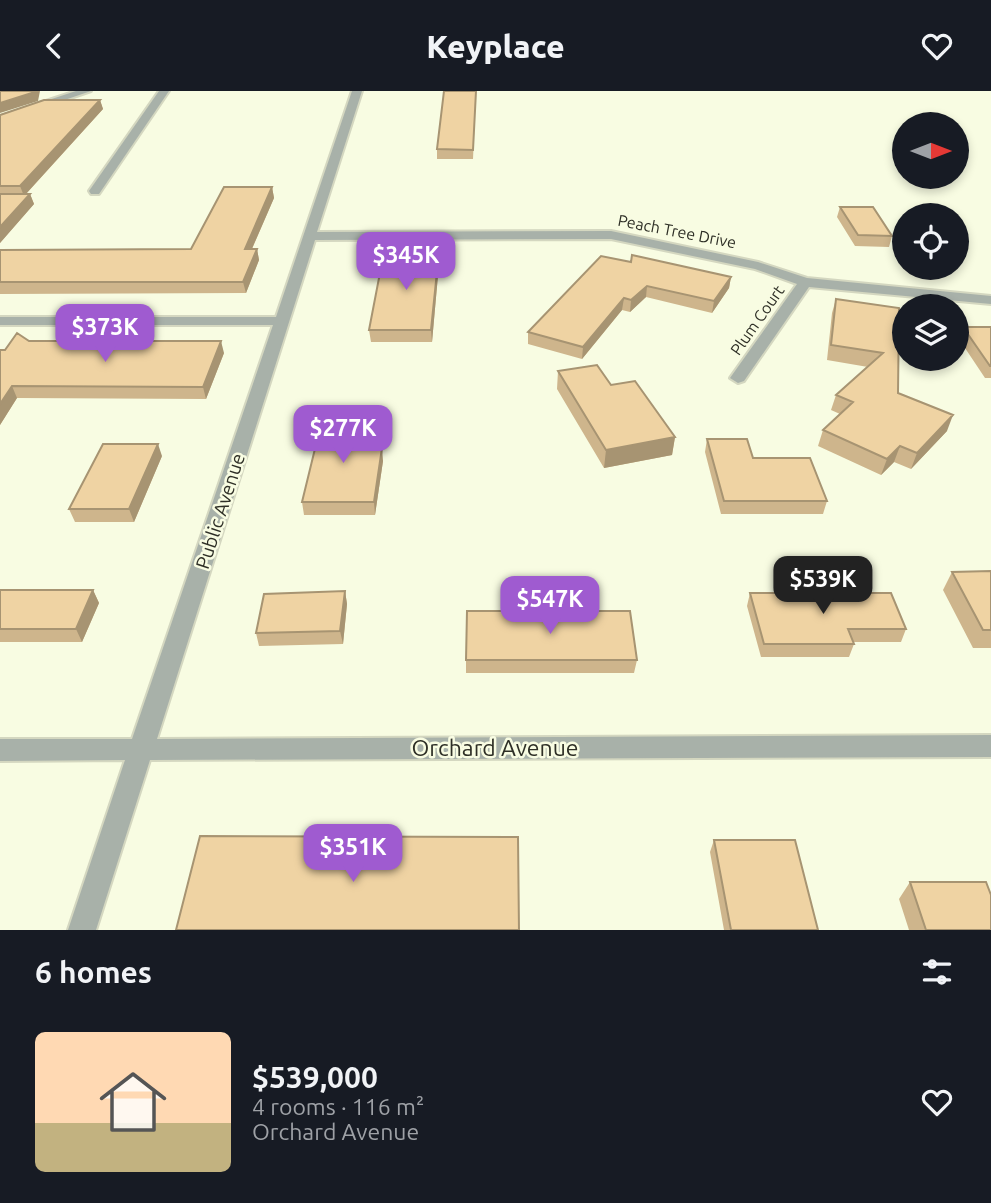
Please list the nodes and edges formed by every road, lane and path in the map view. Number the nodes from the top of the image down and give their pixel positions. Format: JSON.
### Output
{"nodes":[{"id":1,"x":86,"y":91,"type":"edge"},
{"id":2,"x":164,"y":91,"type":"edge"},
{"id":3,"x":357,"y":91,"type":"edge"},
{"id":4,"x":0,"y":119,"type":"edge"},
{"id":5,"x":95,"y":191,"type":"dead end"},
{"id":6,"x":310,"y":236,"type":"junction"},
{"id":7,"x":805,"y":282,"type":"junction"},
{"id":8,"x":991,"y":300,"type":"edge"},
{"id":9,"x":0,"y":321,"type":"edge"},
{"id":10,"x":282,"y":321,"type":"junction"},
{"id":11,"x":738,"y":378,"type":"dead end"},
{"id":12,"x":991,"y":746,"type":"edge"},
{"id":13,"x":142,"y":749,"type":"junction"},
{"id":14,"x":0,"y":750,"type":"edge"},
{"id":15,"x":82,"y":930,"type":"edge"}],
"edges":[{"from":1,"to":4,"type":"street"},
{"from":2,"to":5,"type":"street"},
{"from":3,"to":6,"type":"street","name":"Public Avenue"},
{"from":6,"to":7,"type":"street","name":"Peach Tree Drive"},
{"from":6,"to":10,"type":"street","name":"Public Avenue"},
{"from":7,"to":8,"type":"street","name":"Peach Tree Drive"},
{"from":7,"to":11,"type":"street","name":"Plum Court"},
{"from":9,"to":10,"type":"street"},
{"from":10,"to":13,"type":"street","name":"Public Avenue"},
{"from":12,"to":13,"type":"street","name":"Orchard Avenue"},
{"from":13,"to":14,"type":"street","name":"Orchard Avenue"},
{"from":13,"to":15,"type":"street","name":"Public Avenue"}]}
